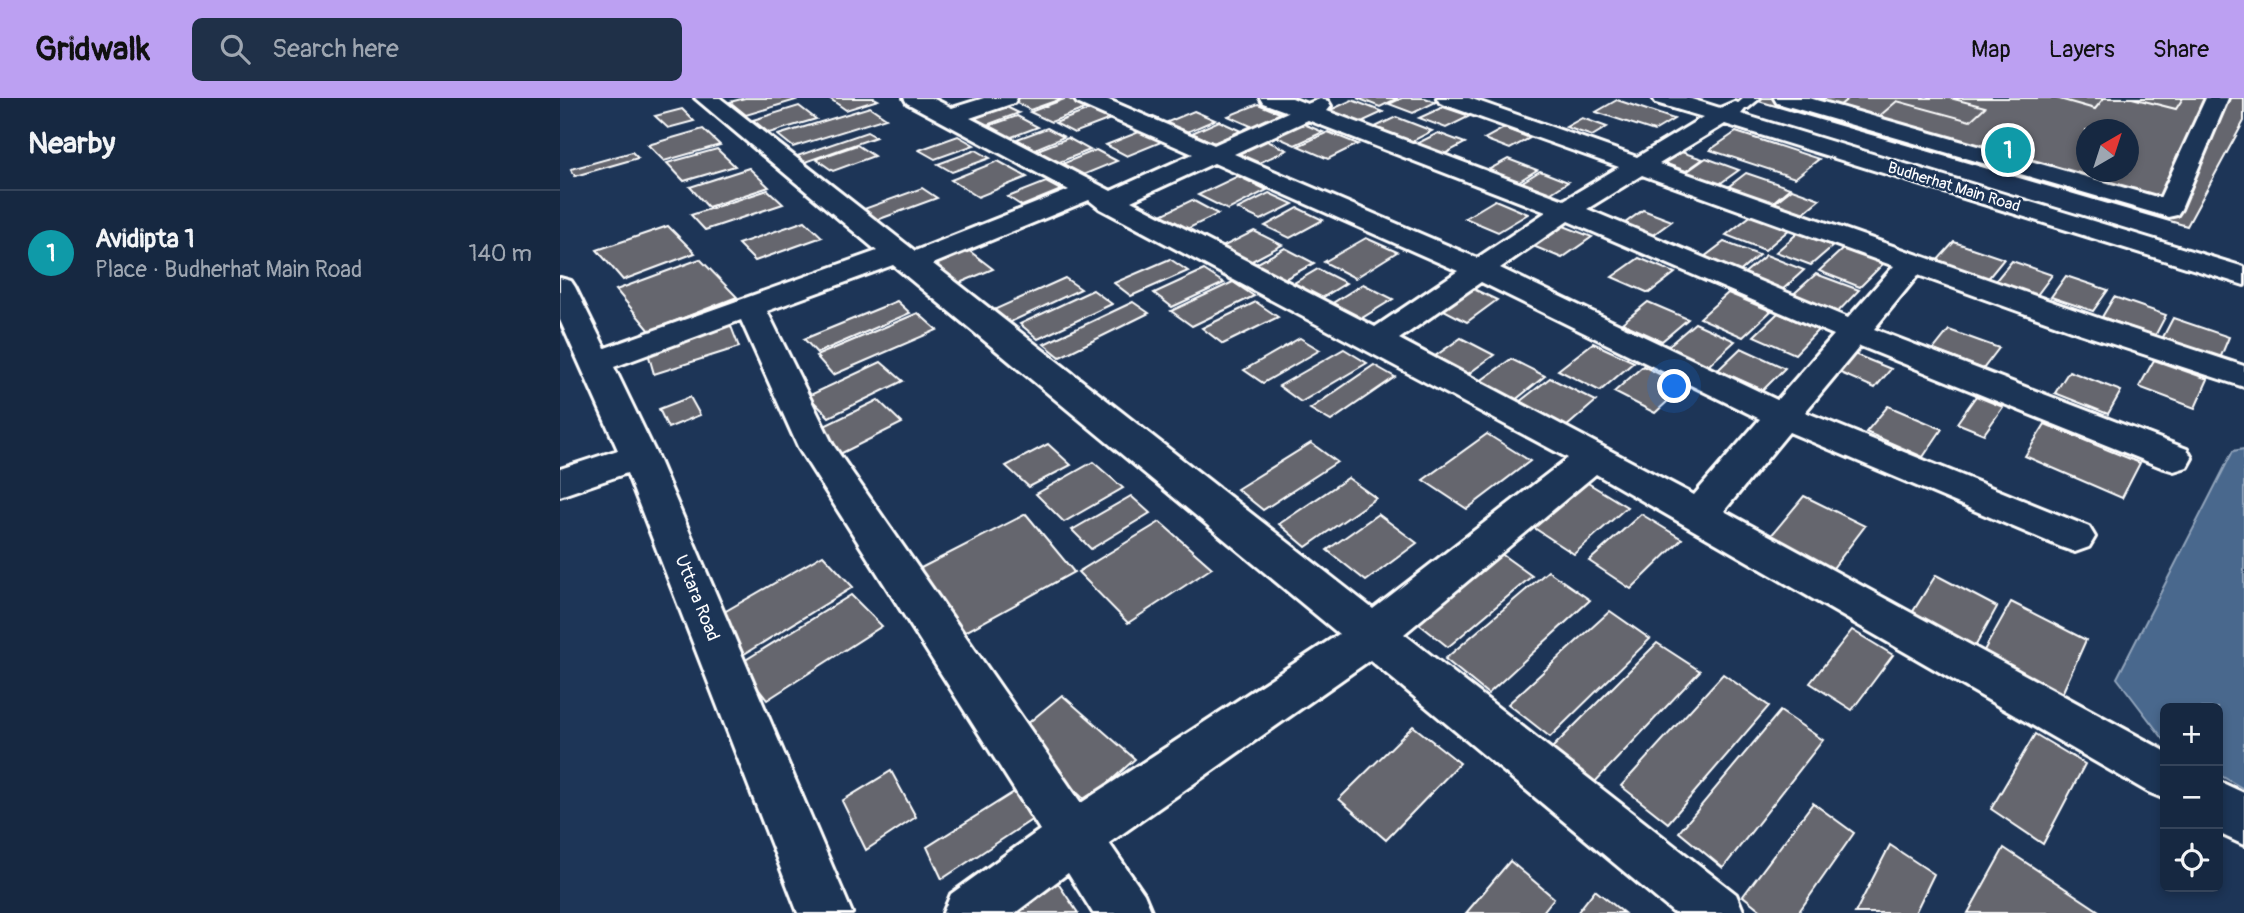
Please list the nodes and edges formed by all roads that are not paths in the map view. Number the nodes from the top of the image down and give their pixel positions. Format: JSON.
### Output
{"nodes":[{"id":1,"x":706,"y":98,"type":"edge"},
{"id":2,"x":915,"y":98,"type":"edge"},
{"id":3,"x":1006,"y":98,"type":"edge"},
{"id":4,"x":1085,"y":98,"type":"edge"},
{"id":5,"x":1271,"y":98,"type":"edge"},
{"id":6,"x":1336,"y":98,"type":"edge"},
{"id":7,"x":1448,"y":98,"type":"edge"},
{"id":8,"x":1664,"y":98,"type":"edge"},
{"id":9,"x":1785,"y":98,"type":"edge"},
{"id":10,"x":2217,"y":98,"type":"edge"},
{"id":11,"x":1734,"y":104,"type":"edge"},
{"id":12,"x":1305,"y":112,"type":"junction"},
{"id":13,"x":949,"y":117,"type":"junction"},
{"id":14,"x":1213,"y":154,"type":"junction"},
{"id":15,"x":1636,"y":166,"type":"junction"},
{"id":16,"x":1099,"y":197,"type":"junction"},
{"id":17,"x":2168,"y":209,"type":"junction"},
{"id":18,"x":1566,"y":210,"type":"junction"},
{"id":19,"x":2155,"y":234,"type":"junction"},
{"id":20,"x":904,"y":258,"type":"junction"},
{"id":21,"x":2244,"y":261,"type":"edge"},
{"id":22,"x":1912,"y":263,"type":"junction"},
{"id":23,"x":1478,"y":269,"type":"junction"},
{"id":24,"x":2244,"y":276,"type":"edge"},
{"id":25,"x":560,"y":287,"type":"edge"},
{"id":26,"x":750,"y":307,"type":"junction"},
{"id":27,"x":1854,"y":332,"type":"junction"},
{"id":28,"x":1377,"y":340,"type":"junction"},
{"id":29,"x":596,"y":362,"type":"junction"},
{"id":30,"x":2244,"y":377,"type":"edge"},
{"id":31,"x":1782,"y":415,"type":"junction"},
{"id":32,"x":639,"y":456,"type":"junction"},
{"id":33,"x":1594,"y":456,"type":"junction"},
{"id":34,"x":2174,"y":458,"type":"dead end"},
{"id":35,"x":560,"y":483,"type":"edge"},
{"id":36,"x":1700,"y":514,"type":"junction"},
{"id":37,"x":2075,"y":537,"type":"dead end"},
{"id":38,"x":1372,"y":635,"type":"junction"},
{"id":39,"x":2160,"y":773,"type":"edge"},
{"id":40,"x":2223,"y":808,"type":"edge"},
{"id":41,"x":2244,"y":821,"type":"edge"},
{"id":42,"x":1074,"y":837,"type":"junction"},
{"id":43,"x":1707,"y":910,"type":"edge"},
{"id":44,"x":825,"y":913,"type":"edge"},
{"id":45,"x":970,"y":913,"type":"edge"},
{"id":46,"x":1125,"y":913,"type":"edge"}],
"edges":[{"from":1,"to":20,"type":"street"},
{"from":2,"to":13,"type":"street"},
{"from":3,"to":13,"type":"street"},
{"from":4,"to":14,"type":"street"},
{"from":5,"to":12,"type":"street"},
{"from":6,"to":12,"type":"street"},
{"from":7,"to":15,"type":"street"},
{"from":8,"to":11,"type":"street","name":"Budherhat Main Road"},
{"from":9,"to":17,"type":"street"},
{"from":10,"to":17,"type":"street"},
{"from":11,"to":15,"type":"street"},
{"from":11,"to":19,"type":"street","name":"Budherhat Main Road"},
{"from":11,"to":24,"type":"street","name":"Budherhat Main Road"},
{"from":12,"to":14,"type":"street"},
{"from":12,"to":18,"type":"street"},
{"from":13,"to":16,"type":"street"},
{"from":14,"to":16,"type":"street"},
{"from":14,"to":23,"type":"street"},
{"from":15,"to":18,"type":"street"},
{"from":15,"to":22,"type":"street"},
{"from":16,"to":20,"type":"street"},
{"from":16,"to":28,"type":"street"},
{"from":17,"to":19,"type":"street"},
{"from":18,"to":23,"type":"street"},
{"from":18,"to":27,"type":"street"},
{"from":19,"to":21,"type":"street","name":"Budherhat Main Road"},
{"from":20,"to":26,"type":"street"},
{"from":20,"to":38,"type":"street"},
{"from":22,"to":27,"type":"street"},
{"from":22,"to":30,"type":"street"},
{"from":23,"to":28,"type":"street"},
{"from":23,"to":31,"type":"street"},
{"from":25,"to":29,"type":"street","name":"Uttara Road"},
{"from":26,"to":29,"type":"street"},
{"from":26,"to":42,"type":"street"},
{"from":27,"to":31,"type":"street"},
{"from":27,"to":34,"type":"street"},
{"from":28,"to":33,"type":"street"},
{"from":29,"to":32,"type":"street","name":"Uttara Road"},
{"from":31,"to":36,"type":"street"},
{"from":31,"to":37,"type":"street"},
{"from":32,"to":35,"type":"street"},
{"from":32,"to":44,"type":"street","name":"Uttara Road"},
{"from":33,"to":36,"type":"street"},
{"from":33,"to":38,"type":"street"},
{"from":36,"to":39,"type":"street"},
{"from":38,"to":42,"type":"street"},
{"from":38,"to":43,"type":"street"},
{"from":40,"to":41,"type":"street"},
{"from":42,"to":45,"type":"street"},
{"from":42,"to":46,"type":"street"}]}
